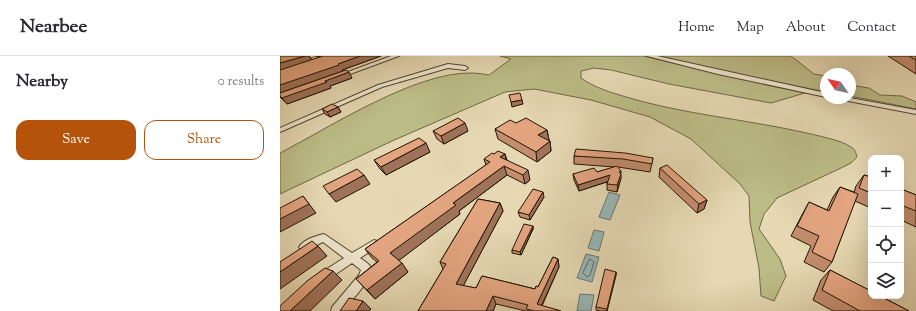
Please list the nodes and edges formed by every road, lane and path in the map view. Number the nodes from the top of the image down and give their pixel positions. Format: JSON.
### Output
{"nodes":[{"id":1,"x":396,"y":56,"type":"edge"},
{"id":2,"x":650,"y":56,"type":"edge"},
{"id":3,"x":465,"y":68,"type":"dead end"},
{"id":4,"x":331,"y":79,"type":"edge"},
{"id":5,"x":820,"y":94,"type":"edge"},
{"id":6,"x":856,"y":100,"type":"edge"},
{"id":7,"x":916,"y":112,"type":"edge"},
{"id":8,"x":280,"y":130,"type":"edge"},
{"id":9,"x":379,"y":240,"type":"edge"},
{"id":10,"x":298,"y":251,"type":"edge"},
{"id":11,"x":353,"y":258,"type":"junction"},
{"id":12,"x":315,"y":284,"type":"edge"},
{"id":13,"x":336,"y":311,"type":"edge"}],
"edges":[{"from":1,"to":4,"type":"street"},
{"from":2,"to":5,"type":"street"},
{"from":3,"to":8,"type":"street"},
{"from":6,"to":7,"type":"street"},
{"from":9,"to":11,"type":"street"},
{"from":10,"to":11,"type":"street"},
{"from":11,"to":12,"type":"street"},
{"from":11,"to":13,"type":"street"}]}
